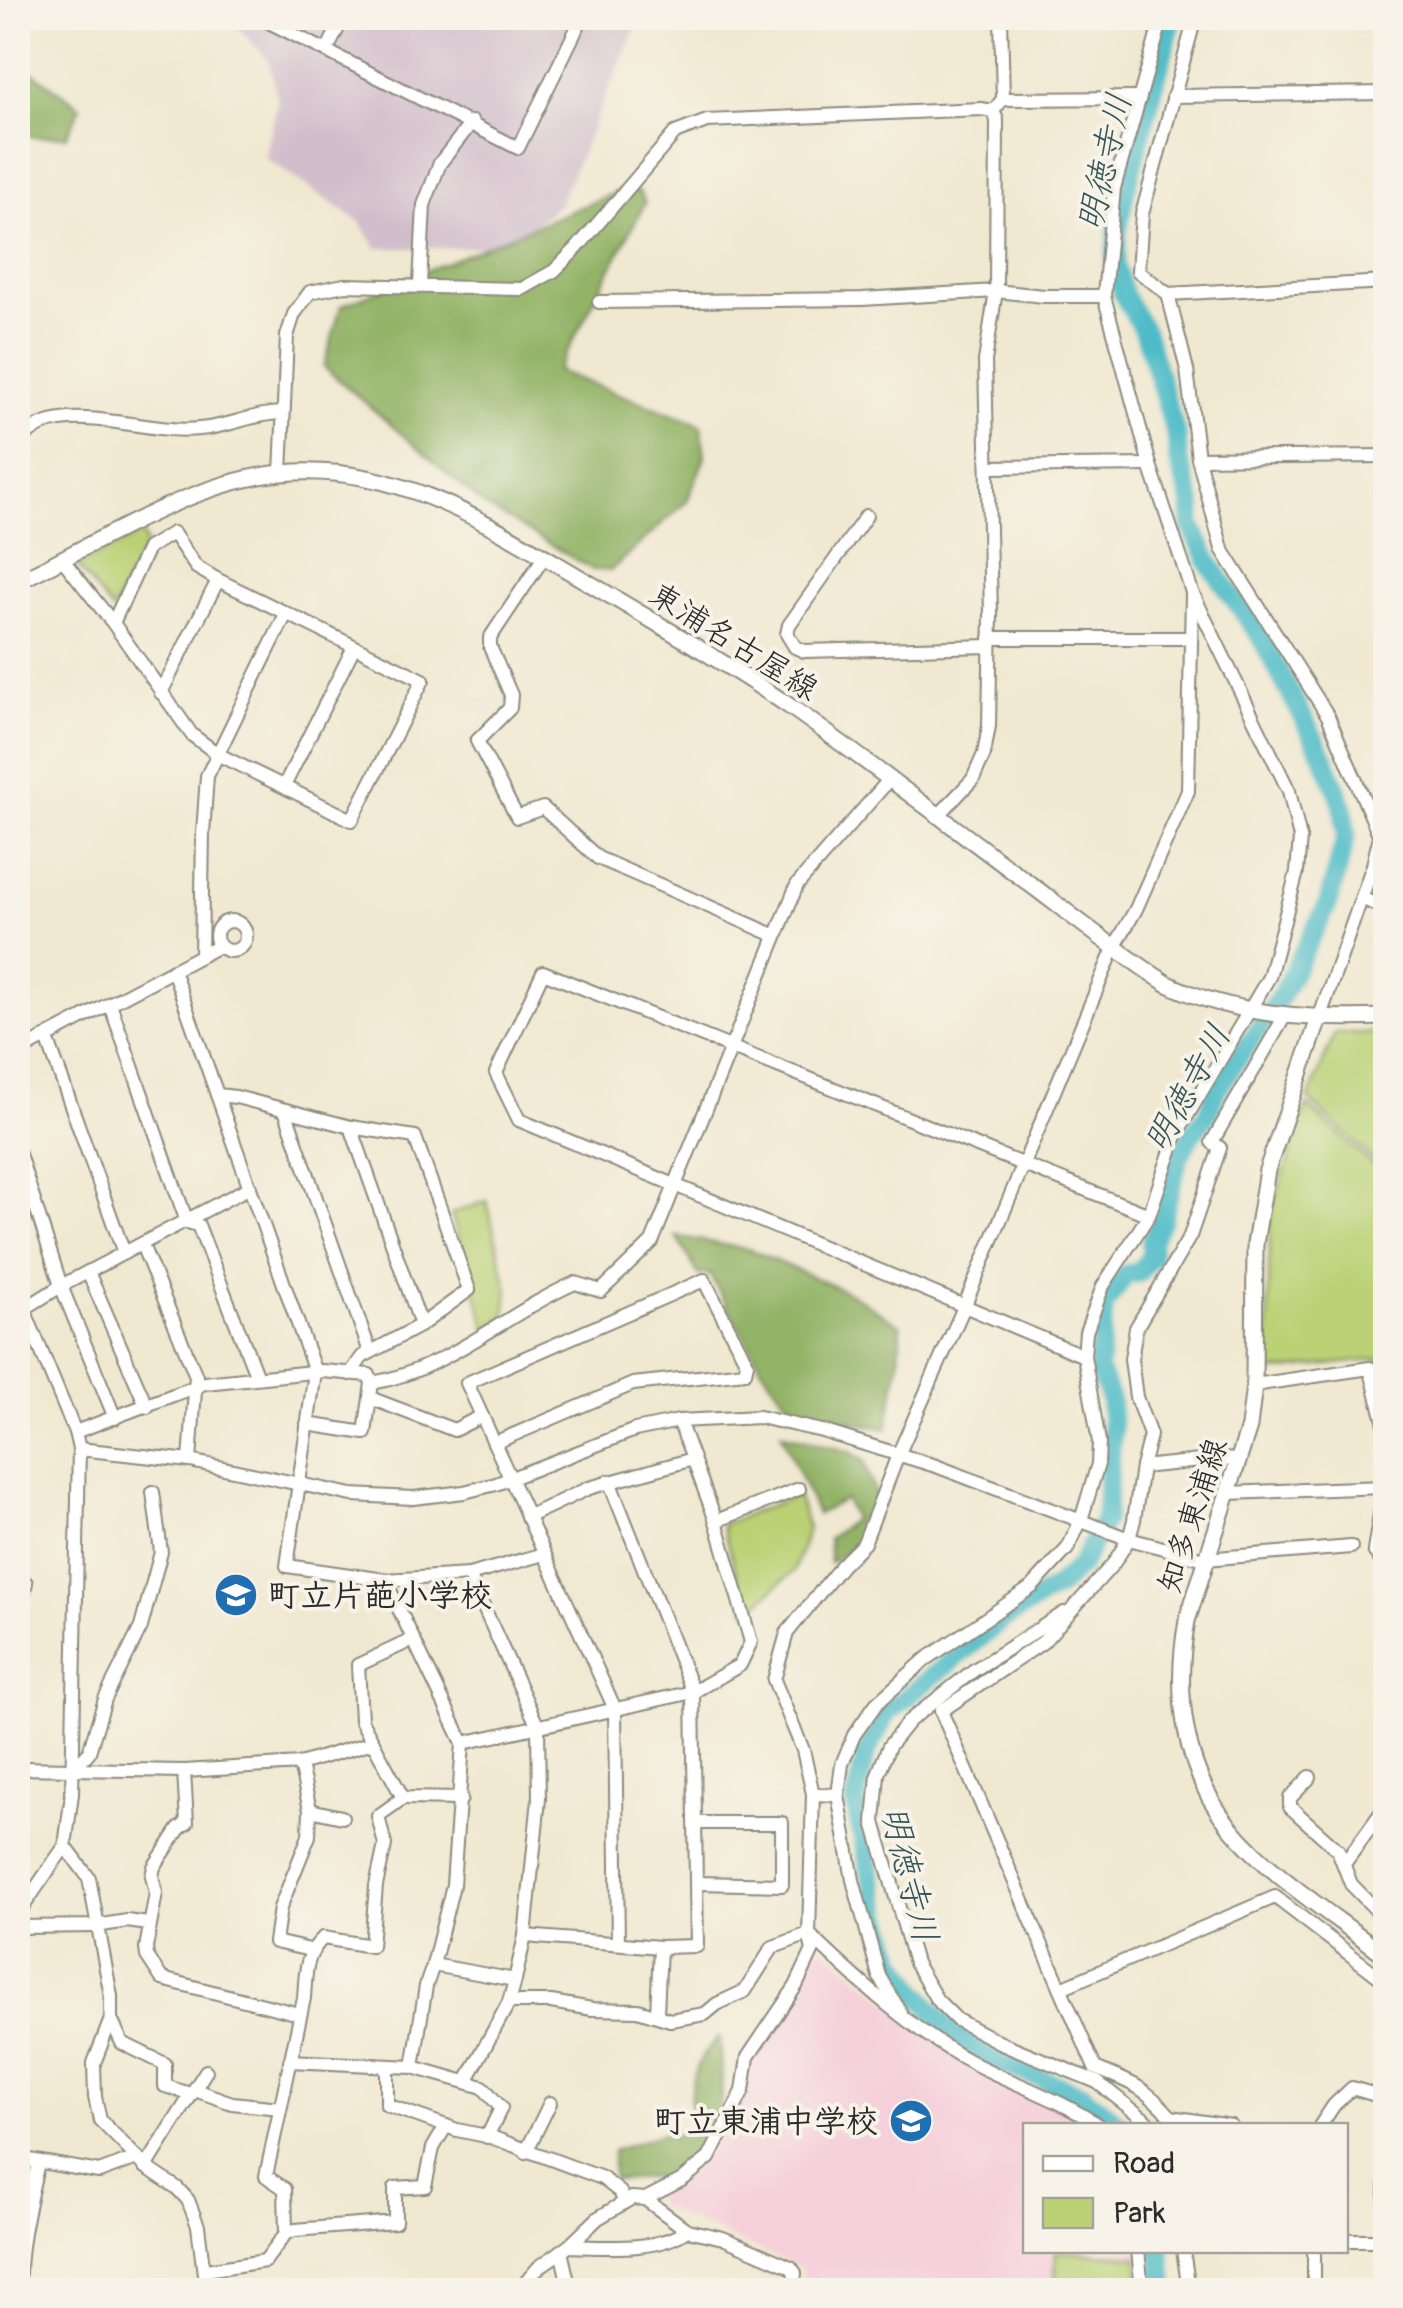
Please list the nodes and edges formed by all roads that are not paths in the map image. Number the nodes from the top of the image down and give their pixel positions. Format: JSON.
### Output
{"nodes":[{"id":1,"x":262,"y":18,"type":"edge"},
{"id":2,"x":343,"y":18,"type":"edge"},
{"id":3,"x":582,"y":18,"type":"edge"},
{"id":4,"x":1001,"y":18,"type":"edge"},
{"id":5,"x":1162,"y":18,"type":"edge"},
{"id":6,"x":1195,"y":18,"type":"edge"},
{"id":7,"x":327,"y":50,"type":"junction"},
{"id":8,"x":1386,"y":94,"type":"edge"},
{"id":9,"x":1173,"y":96,"type":"junction"},
{"id":10,"x":1140,"y":98,"type":"junction"},
{"id":11,"x":1003,"y":99,"type":"junction"},
{"id":12,"x":992,"y":112,"type":"junction"},
{"id":13,"x":472,"y":122,"type":"junction"},
{"id":14,"x":1386,"y":282,"type":"edge"},
{"id":15,"x":420,"y":284,"type":"junction"},
{"id":16,"x":996,"y":290,"type":"junction"},
{"id":17,"x":1168,"y":294,"type":"junction"},
{"id":18,"x":1104,"y":296,"type":"junction"},
{"id":19,"x":599,"y":302,"type":"dead end"},
{"id":20,"x":283,"y":413,"type":"junction"},
{"id":21,"x":18,"y":441,"type":"edge"},
{"id":22,"x":1386,"y":456,"type":"edge"},
{"id":23,"x":1198,"y":458,"type":"junction"},
{"id":24,"x":988,"y":466,"type":"junction"},
{"id":25,"x":1150,"y":466,"type":"junction"},
{"id":26,"x":282,"y":473,"type":"junction"},
{"id":27,"x":866,"y":516,"type":"dead end"},
{"id":28,"x":544,"y":557,"type":"junction"},
{"id":29,"x":63,"y":560,"type":"junction"},
{"id":30,"x":218,"y":580,"type":"junction"},
{"id":31,"x":18,"y":581,"type":"edge"},
{"id":32,"x":1192,"y":592,"type":"junction"},
{"id":33,"x":286,"y":614,"type":"junction"},
{"id":34,"x":113,"y":622,"type":"junction"},
{"id":35,"x":1191,"y":638,"type":"junction"},
{"id":36,"x":990,"y":642,"type":"junction"},
{"id":37,"x":354,"y":646,"type":"junction"},
{"id":38,"x":161,"y":694,"type":"junction"},
{"id":39,"x":218,"y":755,"type":"junction"},
{"id":40,"x":890,"y":780,"type":"junction"},
{"id":41,"x":284,"y":786,"type":"junction"},
{"id":42,"x":1386,"y":810,"type":"edge"},
{"id":43,"x":938,"y":816,"type":"junction"},
{"id":44,"x":1381,"y":839,"type":"junction"},
{"id":45,"x":1362,"y":898,"type":"junction"},
{"id":46,"x":1386,"y":910,"type":"edge"},
{"id":47,"x":774,"y":936,"type":"junction"},
{"id":48,"x":219,"y":946,"type":"dead end"},
{"id":49,"x":1114,"y":948,"type":"junction"},
{"id":50,"x":201,"y":955,"type":"junction"},
{"id":51,"x":174,"y":970,"type":"junction"},
{"id":52,"x":110,"y":1004,"type":"junction"},
{"id":53,"x":1252,"y":1010,"type":"junction"},
{"id":54,"x":1286,"y":1014,"type":"junction"},
{"id":55,"x":1320,"y":1016,"type":"junction"},
{"id":56,"x":1386,"y":1017,"type":"edge"},
{"id":57,"x":47,"y":1038,"type":"junction"},
{"id":58,"x":730,"y":1050,"type":"junction"},
{"id":59,"x":18,"y":1052,"type":"edge"},
{"id":60,"x":217,"y":1095,"type":"junction"},
{"id":61,"x":285,"y":1110,"type":"junction"},
{"id":62,"x":351,"y":1128,"type":"junction"},
{"id":63,"x":18,"y":1151,"type":"edge"},
{"id":64,"x":1022,"y":1164,"type":"junction"},
{"id":65,"x":675,"y":1185,"type":"junction"},
{"id":66,"x":250,"y":1187,"type":"junction"},
{"id":67,"x":1149,"y":1215,"type":"junction"},
{"id":68,"x":187,"y":1222,"type":"junction"},
{"id":69,"x":142,"y":1245,"type":"junction"},
{"id":70,"x":124,"y":1253,"type":"junction"},
{"id":71,"x":88,"y":1272,"type":"junction"},
{"id":72,"x":61,"y":1286,"type":"junction"},
{"id":73,"x":18,"y":1295,"type":"edge"},
{"id":74,"x":964,"y":1307,"type":"junction"},
{"id":75,"x":20,"y":1312,"type":"edge"},
{"id":76,"x":421,"y":1325,"type":"junction"},
{"id":77,"x":370,"y":1352,"type":"junction"},
{"id":78,"x":1084,"y":1356,"type":"junction"},
{"id":79,"x":314,"y":1372,"type":"junction"},
{"id":80,"x":350,"y":1374,"type":"junction"},
{"id":81,"x":257,"y":1377,"type":"junction"},
{"id":82,"x":372,"y":1382,"type":"junction"},
{"id":83,"x":1254,"y":1385,"type":"junction"},
{"id":84,"x":196,"y":1386,"type":"junction"},
{"id":85,"x":370,"y":1398,"type":"junction"},
{"id":86,"x":147,"y":1407,"type":"junction"},
{"id":87,"x":482,"y":1416,"type":"junction"},
{"id":88,"x":115,"y":1418,"type":"junction"},
{"id":89,"x":679,"y":1420,"type":"junction"},
{"id":90,"x":307,"y":1424,"type":"junction"},
{"id":91,"x":1386,"y":1428,"type":"edge"},
{"id":92,"x":75,"y":1432,"type":"junction"},
{"id":93,"x":494,"y":1443,"type":"junction"},
{"id":94,"x":79,"y":1449,"type":"junction"},
{"id":95,"x":898,"y":1455,"type":"junction"},
{"id":96,"x":692,"y":1459,"type":"junction"},
{"id":97,"x":1240,"y":1460,"type":"junction"},
{"id":98,"x":190,"y":1461,"type":"junction"},
{"id":99,"x":1142,"y":1467,"type":"junction"},
{"id":100,"x":511,"y":1478,"type":"junction"},
{"id":101,"x":609,"y":1481,"type":"junction"},
{"id":102,"x":1384,"y":1482,"type":"edge"},
{"id":103,"x":299,"y":1483,"type":"junction"},
{"id":104,"x":799,"y":1489,"type":"dead end"},
{"id":105,"x":153,"y":1492,"type":"dead end"},
{"id":106,"x":1228,"y":1493,"type":"junction"},
{"id":107,"x":527,"y":1517,"type":"junction"},
{"id":108,"x":1081,"y":1520,"type":"junction"},
{"id":109,"x":716,"y":1521,"type":"junction"},
{"id":110,"x":1129,"y":1538,"type":"junction"},
{"id":111,"x":1351,"y":1547,"type":"dead end"},
{"id":112,"x":544,"y":1554,"type":"junction"},
{"id":113,"x":1205,"y":1559,"type":"junction"},
{"id":114,"x":1386,"y":1567,"type":"edge"},
{"id":115,"x":469,"y":1575,"type":"junction"},
{"id":116,"x":18,"y":1577,"type":"edge"},
{"id":117,"x":384,"y":1580,"type":"junction"},
{"id":118,"x":1083,"y":1600,"type":"junction"},
{"id":119,"x":18,"y":1618,"type":"edge"},
{"id":120,"x":412,"y":1640,"type":"junction"},
{"id":121,"x":693,"y":1692,"type":"junction"},
{"id":122,"x":615,"y":1709,"type":"junction"},
{"id":123,"x":538,"y":1727,"type":"junction"},
{"id":124,"x":373,"y":1742,"type":"junction"},
{"id":125,"x":463,"y":1743,"type":"junction"},
{"id":126,"x":300,"y":1764,"type":"junction"},
{"id":127,"x":18,"y":1768,"type":"edge"},
{"id":128,"x":184,"y":1770,"type":"junction"},
{"id":129,"x":72,"y":1771,"type":"junction"},
{"id":130,"x":1310,"y":1778,"type":"dead end"},
{"id":131,"x":813,"y":1794,"type":"junction"},
{"id":132,"x":838,"y":1795,"type":"junction"},
{"id":133,"x":403,"y":1798,"type":"junction"},
{"id":134,"x":461,"y":1799,"type":"junction"},
{"id":135,"x":1386,"y":1806,"type":"edge"},
{"id":136,"x":310,"y":1810,"type":"junction"},
{"id":137,"x":342,"y":1817,"type":"dead end"},
{"id":138,"x":697,"y":1823,"type":"junction"},
{"id":139,"x":65,"y":1846,"type":"junction"},
{"id":140,"x":1344,"y":1864,"type":"junction"},
{"id":141,"x":697,"y":1884,"type":"junction"},
{"id":142,"x":18,"y":1914,"type":"edge"},
{"id":143,"x":1386,"y":1920,"type":"edge"},
{"id":144,"x":148,"y":1924,"type":"junction"},
{"id":145,"x":96,"y":1926,"type":"junction"},
{"id":146,"x":18,"y":1927,"type":"edge"},
{"id":147,"x":809,"y":1934,"type":"junction"},
{"id":148,"x":525,"y":1936,"type":"junction"},
{"id":149,"x":618,"y":1943,"type":"junction"},
{"id":150,"x":660,"y":1947,"type":"junction"},
{"id":151,"x":310,"y":1950,"type":"junction"},
{"id":152,"x":1386,"y":1956,"type":"edge"},
{"id":153,"x":433,"y":1965,"type":"junction"},
{"id":154,"x":515,"y":1980,"type":"junction"},
{"id":155,"x":1386,"y":1982,"type":"edge"},
{"id":156,"x":1061,"y":1988,"type":"junction"},
{"id":157,"x":509,"y":2002,"type":"junction"},
{"id":158,"x":900,"y":2013,"type":"junction"},
{"id":159,"x":299,"y":2014,"type":"junction"},
{"id":160,"x":657,"y":2014,"type":"junction"},
{"id":161,"x":111,"y":2019,"type":"junction"},
{"id":162,"x":290,"y":2061,"type":"junction"},
{"id":163,"x":387,"y":2066,"type":"junction"},
{"id":164,"x":413,"y":2067,"type":"junction"},
{"id":165,"x":206,"y":2071,"type":"dead end"},
{"id":166,"x":467,"y":2080,"type":"junction"},
{"id":167,"x":192,"y":2092,"type":"junction"},
{"id":168,"x":1386,"y":2098,"type":"edge"},
{"id":169,"x":550,"y":2103,"type":"dead end"},
{"id":170,"x":280,"y":2108,"type":"junction"},
{"id":171,"x":1095,"y":2123,"type":"edge"},
{"id":172,"x":1149,"y":2123,"type":"edge"},
{"id":173,"x":1211,"y":2123,"type":"edge"},
{"id":174,"x":1322,"y":2123,"type":"edge"},
{"id":175,"x":446,"y":2126,"type":"junction"},
{"id":176,"x":487,"y":2136,"type":"junction"},
{"id":177,"x":526,"y":2152,"type":"junction"},
{"id":178,"x":18,"y":2158,"type":"edge"},
{"id":179,"x":38,"y":2163,"type":"junction"},
{"id":180,"x":142,"y":2163,"type":"junction"},
{"id":181,"x":1386,"y":2184,"type":"edge"},
{"id":182,"x":645,"y":2198,"type":"junction"},
{"id":183,"x":625,"y":2202,"type":"junction"},
{"id":184,"x":688,"y":2230,"type":"junction"},
{"id":185,"x":286,"y":2233,"type":"junction"},
{"id":186,"x":1348,"y":2240,"type":"edge"},
{"id":187,"x":1385,"y":2240,"type":"edge"},
{"id":188,"x":566,"y":2248,"type":"junction"},
{"id":189,"x":1138,"y":2253,"type":"edge"},
{"id":190,"x":1183,"y":2253,"type":"edge"},
{"id":191,"x":1314,"y":2253,"type":"edge"},
{"id":192,"x":206,"y":2270,"type":"junction"},
{"id":193,"x":19,"y":2290,"type":"edge"},
{"id":194,"x":206,"y":2290,"type":"edge"},
{"id":195,"x":519,"y":2290,"type":"edge"},
{"id":196,"x":570,"y":2290,"type":"edge"},
{"id":197,"x":793,"y":2290,"type":"edge"},
{"id":198,"x":1142,"y":2290,"type":"edge"},
{"id":199,"x":1188,"y":2290,"type":"edge"},
{"id":200,"x":1314,"y":2290,"type":"edge"},
{"id":201,"x":1384,"y":2290,"type":"edge"}],
"edges":[{"from":1,"to":7,"type":"street"},
{"from":2,"to":7,"type":"street"},
{"from":3,"to":13,"type":"street"},
{"from":4,"to":11,"type":"street"},
{"from":5,"to":10,"type":"street"},
{"from":6,"to":9,"type":"street"},
{"from":7,"to":13,"type":"street"},
{"from":8,"to":9,"type":"street"},
{"from":9,"to":17,"type":"street"},
{"from":10,"to":11,"type":"street"},
{"from":10,"to":18,"type":"street"},
{"from":11,"to":12,"type":"street"},
{"from":12,"to":15,"type":"street"},
{"from":12,"to":16,"type":"street"},
{"from":13,"to":15,"type":"street"},
{"from":14,"to":17,"type":"street"},
{"from":15,"to":20,"type":"street"},
{"from":16,"to":18,"type":"street"},
{"from":16,"to":19,"type":"street"},
{"from":16,"to":24,"type":"street"},
{"from":17,"to":23,"type":"street"},
{"from":18,"to":25,"type":"street"},
{"from":20,"to":21,"type":"street"},
{"from":20,"to":26,"type":"street"},
{"from":22,"to":23,"type":"street"},
{"from":23,"to":44,"type":"street"},
{"from":24,"to":25,"type":"street"},
{"from":24,"to":36,"type":"street"},
{"from":25,"to":32,"type":"street"},
{"from":26,"to":28,"type":"main road","name":"東浦名古屋線"},
{"from":26,"to":29,"type":"main road","name":"東浦名古屋線"},
{"from":27,"to":36,"type":"street"},
{"from":28,"to":40,"type":"main road","name":"東浦名古屋線"},
{"from":28,"to":47,"type":"street"},
{"from":29,"to":31,"type":"main road","name":"東浦名古屋線"},
{"from":29,"to":34,"type":"street"},
{"from":30,"to":33,"type":"street"},
{"from":30,"to":34,"type":"street"},
{"from":30,"to":38,"type":"street"},
{"from":32,"to":35,"type":"street"},
{"from":32,"to":53,"type":"street"},
{"from":33,"to":37,"type":"street"},
{"from":33,"to":39,"type":"street"},
{"from":34,"to":38,"type":"street"},
{"from":35,"to":36,"type":"street"},
{"from":35,"to":49,"type":"street"},
{"from":36,"to":43,"type":"street"},
{"from":37,"to":41,"type":"street"},
{"from":37,"to":41,"type":"street"},
{"from":38,"to":39,"type":"street"},
{"from":39,"to":41,"type":"street"},
{"from":39,"to":50,"type":"street"},
{"from":40,"to":43,"type":"main road","name":"東浦名古屋線"},
{"from":40,"to":47,"type":"street"},
{"from":42,"to":44,"type":"street"},
{"from":43,"to":49,"type":"main road","name":"東浦名古屋線"},
{"from":44,"to":45,"type":"street"},
{"from":45,"to":46,"type":"street"},
{"from":45,"to":55,"type":"street"},
{"from":47,"to":58,"type":"street"},
{"from":48,"to":50,"type":"street"},
{"from":49,"to":53,"type":"main road","name":"東浦名古屋線"},
{"from":49,"to":64,"type":"street"},
{"from":50,"to":51,"type":"street"},
{"from":51,"to":52,"type":"street"},
{"from":51,"to":60,"type":"street"},
{"from":52,"to":57,"type":"street"},
{"from":52,"to":68,"type":"street"},
{"from":53,"to":54,"type":"main road","name":"東浦名古屋線"},
{"from":53,"to":67,"type":"street"},
{"from":54,"to":55,"type":"main road","name":"東浦名古屋線"},
{"from":54,"to":99,"type":"street"},
{"from":55,"to":56,"type":"main road","name":"東浦名古屋線"},
{"from":55,"to":83,"type":"main road","name":"知多東浦線"},
{"from":57,"to":59,"type":"street"},
{"from":57,"to":70,"type":"street"},
{"from":58,"to":64,"type":"street"},
{"from":58,"to":65,"type":"street"},
{"from":58,"to":65,"type":"street"},
{"from":60,"to":61,"type":"street"},
{"from":60,"to":66,"type":"street"},
{"from":61,"to":62,"type":"street"},
{"from":61,"to":77,"type":"street"},
{"from":62,"to":76,"type":"street"},
{"from":62,"to":76,"type":"street"},
{"from":63,"to":72,"type":"street"},
{"from":64,"to":67,"type":"street"},
{"from":64,"to":74,"type":"street"},
{"from":65,"to":74,"type":"street"},
{"from":65,"to":82,"type":"street"},
{"from":66,"to":68,"type":"street"},
{"from":66,"to":79,"type":"street"},
{"from":67,"to":78,"type":"street"},
{"from":68,"to":69,"type":"street"},
{"from":68,"to":81,"type":"street"},
{"from":69,"to":70,"type":"street"},
{"from":69,"to":84,"type":"street"},
{"from":70,"to":71,"type":"street"},
{"from":71,"to":72,"type":"street"},
{"from":71,"to":86,"type":"street"},
{"from":72,"to":75,"type":"street"},
{"from":72,"to":88,"type":"street"},
{"from":73,"to":75,"type":"street"},
{"from":74,"to":78,"type":"street"},
{"from":74,"to":95,"type":"street"},
{"from":75,"to":92,"type":"street"},
{"from":76,"to":77,"type":"street"},
{"from":77,"to":80,"type":"street"},
{"from":78,"to":108,"type":"street"},
{"from":79,"to":80,"type":"street"},
{"from":79,"to":81,"type":"street"},
{"from":79,"to":90,"type":"street"},
{"from":80,"to":82,"type":"street"},
{"from":81,"to":84,"type":"street"},
{"from":82,"to":85,"type":"street"},
{"from":83,"to":91,"type":"street"},
{"from":83,"to":97,"type":"main road","name":"知多東浦線"},
{"from":84,"to":86,"type":"street"},
{"from":84,"to":98,"type":"street"},
{"from":85,"to":87,"type":"street"},
{"from":85,"to":90,"type":"street"},
{"from":86,"to":88,"type":"street"},
{"from":87,"to":93,"type":"street"},
{"from":87,"to":93,"type":"street"},
{"from":88,"to":92,"type":"street"},
{"from":89,"to":95,"type":"street"},
{"from":89,"to":96,"type":"street"},
{"from":89,"to":100,"type":"street"},
{"from":90,"to":103,"type":"street"},
{"from":92,"to":94,"type":"street"},
{"from":93,"to":100,"type":"street"},
{"from":94,"to":98,"type":"street"},
{"from":94,"to":129,"type":"street"},
{"from":95,"to":108,"type":"street"},
{"from":95,"to":131,"type":"street"},
{"from":96,"to":101,"type":"street"},
{"from":96,"to":109,"type":"street"},
{"from":97,"to":99,"type":"street"},
{"from":97,"to":106,"type":"main road","name":"知多東浦線"},
{"from":98,"to":103,"type":"street"},
{"from":99,"to":110,"type":"street"},
{"from":100,"to":103,"type":"street"},
{"from":100,"to":107,"type":"street"},
{"from":101,"to":107,"type":"street"},
{"from":101,"to":121,"type":"street"},
{"from":102,"to":106,"type":"street"},
{"from":102,"to":114,"type":"street"},
{"from":103,"to":117,"type":"street"},
{"from":104,"to":109,"type":"street"},
{"from":105,"to":129,"type":"street"},
{"from":106,"to":113,"type":"main road","name":"知多東浦線"},
{"from":107,"to":112,"type":"street"},
{"from":108,"to":110,"type":"street"},
{"from":108,"to":132,"type":"street"},
{"from":109,"to":121,"type":"street"},
{"from":110,"to":113,"type":"street"},
{"from":110,"to":118,"type":"street"},
{"from":111,"to":113,"type":"street"},
{"from":112,"to":115,"type":"street"},
{"from":112,"to":122,"type":"street"},
{"from":113,"to":152,"type":"main road","name":"知多東浦線"},
{"from":115,"to":117,"type":"street"},
{"from":115,"to":123,"type":"street"},
{"from":116,"to":119,"type":"street"},
{"from":117,"to":120,"type":"street"},
{"from":118,"to":156,"type":"street"},
{"from":118,"to":172,"type":"street"},
{"from":120,"to":124,"type":"street"},
{"from":120,"to":125,"type":"street"},
{"from":121,"to":122,"type":"street"},
{"from":121,"to":138,"type":"street"},
{"from":122,"to":123,"type":"street"},
{"from":122,"to":149,"type":"street"},
{"from":123,"to":125,"type":"street"},
{"from":123,"to":148,"type":"street"},
{"from":124,"to":126,"type":"street"},
{"from":124,"to":133,"type":"street"},
{"from":125,"to":134,"type":"street"},
{"from":126,"to":128,"type":"street"},
{"from":126,"to":136,"type":"street"},
{"from":127,"to":129,"type":"street"},
{"from":128,"to":129,"type":"street"},
{"from":128,"to":144,"type":"street"},
{"from":129,"to":139,"type":"street"},
{"from":130,"to":140,"type":"street"},
{"from":131,"to":132,"type":"street"},
{"from":131,"to":147,"type":"street"},
{"from":132,"to":158,"type":"street"},
{"from":133,"to":134,"type":"street"},
{"from":133,"to":151,"type":"street"},
{"from":134,"to":153,"type":"street"},
{"from":135,"to":140,"type":"street"},
{"from":136,"to":137,"type":"street"},
{"from":136,"to":151,"type":"street"},
{"from":138,"to":141,"type":"street"},
{"from":138,"to":141,"type":"street"},
{"from":139,"to":142,"type":"street"},
{"from":139,"to":145,"type":"street"},
{"from":140,"to":143,"type":"street"},
{"from":141,"to":150,"type":"street"},
{"from":144,"to":145,"type":"street"},
{"from":144,"to":159,"type":"street"},
{"from":145,"to":146,"type":"street"},
{"from":145,"to":161,"type":"street"},
{"from":147,"to":158,"type":"street"},
{"from":147,"to":160,"type":"street"},
{"from":147,"to":182,"type":"street"},
{"from":148,"to":149,"type":"street"},
{"from":148,"to":154,"type":"street"},
{"from":149,"to":150,"type":"street"},
{"from":150,"to":160,"type":"street"},
{"from":151,"to":159,"type":"street"},
{"from":153,"to":154,"type":"street"},
{"from":153,"to":164,"type":"street"},
{"from":154,"to":157,"type":"street"},
{"from":155,"to":156,"type":"street"},
{"from":156,"to":173,"type":"street"},
{"from":157,"to":160,"type":"street"},
{"from":157,"to":166,"type":"street"},
{"from":158,"to":171,"type":"street"},
{"from":159,"to":162,"type":"street"},
{"from":161,"to":167,"type":"street"},
{"from":161,"to":180,"type":"street"},
{"from":162,"to":163,"type":"street"},
{"from":162,"to":170,"type":"street"},
{"from":163,"to":164,"type":"street"},
{"from":163,"to":175,"type":"street"},
{"from":164,"to":166,"type":"street"},
{"from":165,"to":167,"type":"street"},
{"from":166,"to":176,"type":"street"},
{"from":167,"to":170,"type":"street"},
{"from":167,"to":180,"type":"street"},
{"from":168,"to":174,"type":"street"},
{"from":169,"to":177,"type":"street"},
{"from":170,"to":185,"type":"street"},
{"from":175,"to":176,"type":"street"},
{"from":175,"to":185,"type":"street"},
{"from":176,"to":177,"type":"street"},
{"from":177,"to":183,"type":"street"},
{"from":178,"to":179,"type":"street"},
{"from":179,"to":180,"type":"street"},
{"from":179,"to":193,"type":"street"},
{"from":180,"to":192,"type":"street"},
{"from":181,"to":187,"type":"street"},
{"from":182,"to":183,"type":"street"},
{"from":182,"to":184,"type":"street"},
{"from":183,"to":188,"type":"street"},
{"from":184,"to":188,"type":"street"},
{"from":184,"to":197,"type":"street"},
{"from":185,"to":192,"type":"street"},
{"from":186,"to":187,"type":"street"},
{"from":187,"to":201,"type":"street"},
{"from":188,"to":195,"type":"street"},
{"from":188,"to":196,"type":"street"},
{"from":189,"to":198,"type":"street"},
{"from":190,"to":199,"type":"street"},
{"from":191,"to":200,"type":"street"},
{"from":192,"to":194,"type":"street"}]}
